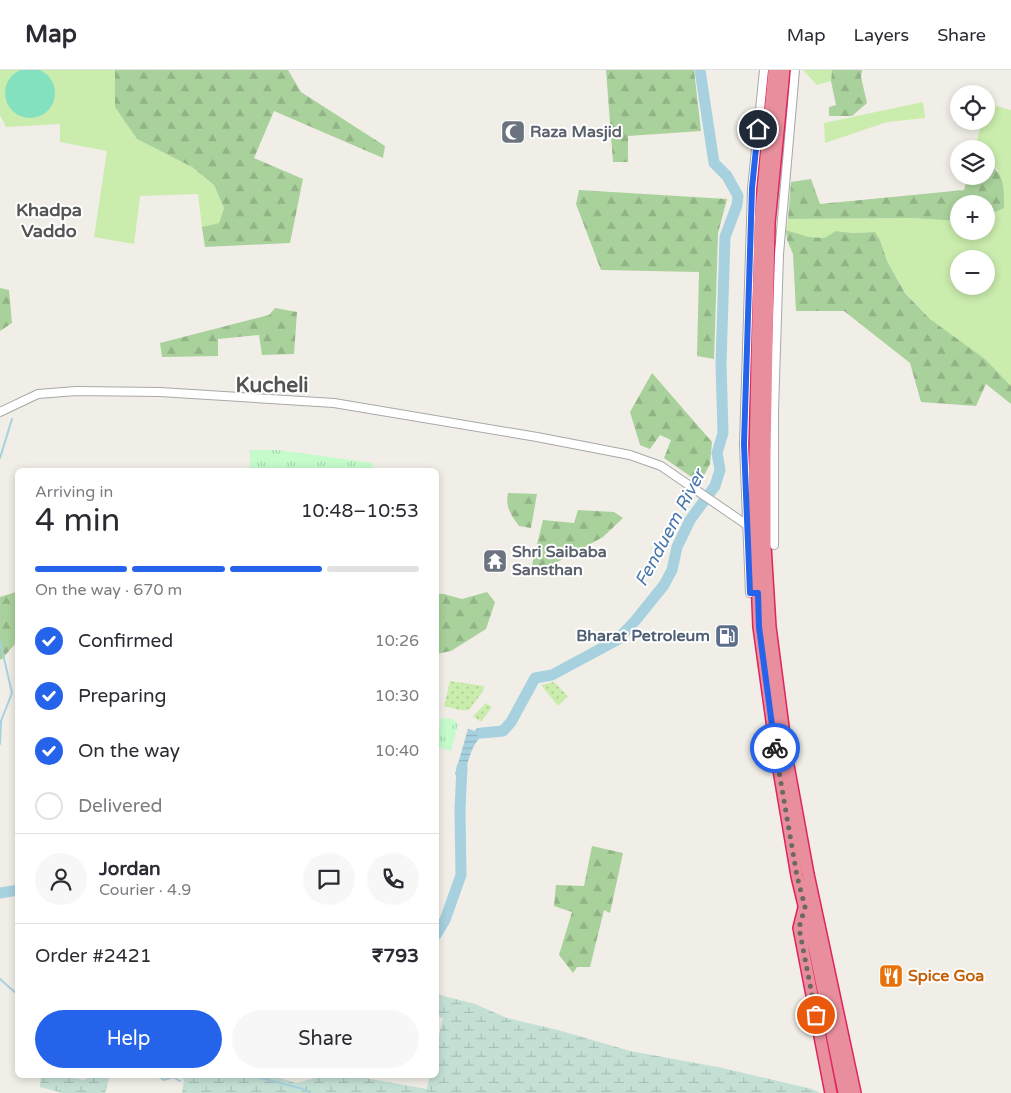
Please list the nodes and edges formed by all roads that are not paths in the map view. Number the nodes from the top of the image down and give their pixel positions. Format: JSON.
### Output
{"nodes":[{"id":1,"x":764,"y":70,"type":"edge"},
{"id":2,"x":774,"y":70,"type":"edge"},
{"id":3,"x":784,"y":70,"type":"edge"},
{"id":4,"x":795,"y":70,"type":"edge"},
{"id":5,"x":0,"y":412,"type":"edge"},
{"id":6,"x":747,"y":525,"type":"junction"},
{"id":7,"x":770,"y":545,"type":"junction"},
{"id":8,"x":754,"y":593,"type":"junction"},
{"id":9,"x":809,"y":903,"type":"junction"},
{"id":10,"x":831,"y":1093,"type":"edge"},
{"id":11,"x":844,"y":1093,"type":"edge"},
{"id":12,"x":855,"y":1093,"type":"edge"},
{"id":13,"x":862,"y":1093,"type":"edge"}],
"edges":[{"from":1,"to":6,"type":"street"},
{"from":2,"to":8,"type":"highway"},
{"from":3,"to":7,"type":"highway"},
{"from":4,"to":7,"type":"street"},
{"from":5,"to":6,"type":"street"},
{"from":6,"to":8,"type":"street"},
{"from":7,"to":9,"type":"highway"},
{"from":8,"to":9,"type":"highway"},
{"from":9,"to":10,"type":"highway"},
{"from":9,"to":11,"type":"highway"},
{"from":9,"to":12,"type":"highway"},
{"from":9,"to":13,"type":"highway"}]}
